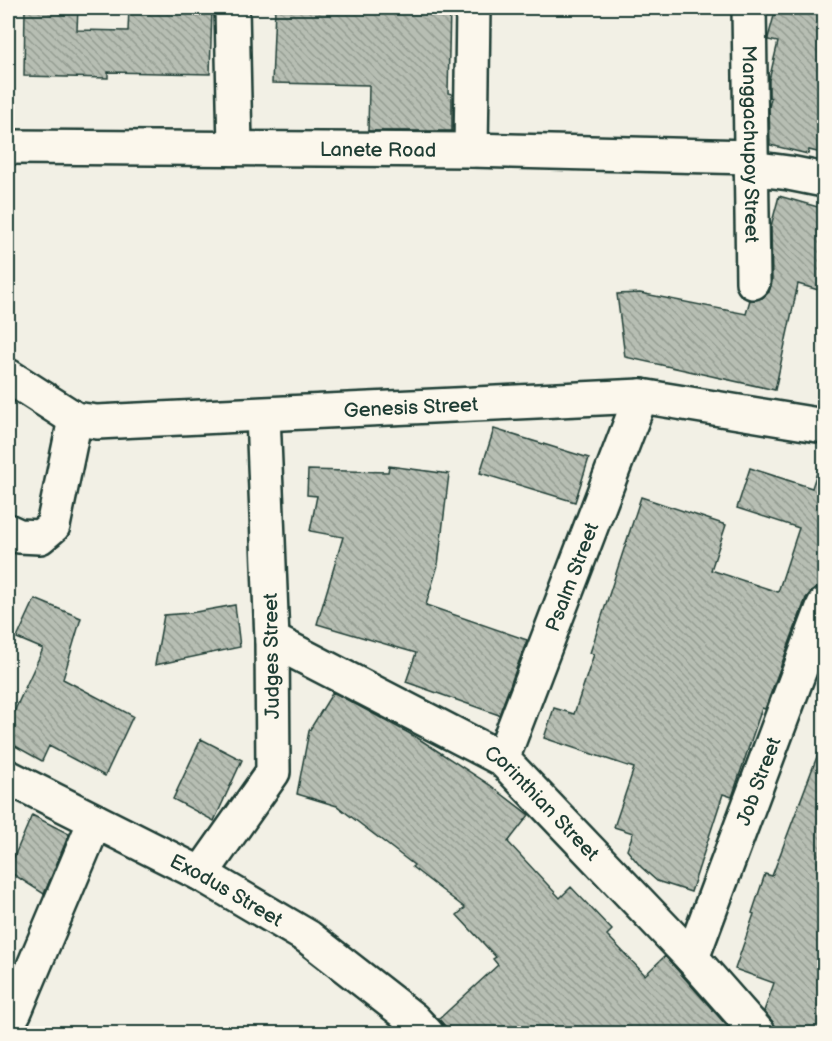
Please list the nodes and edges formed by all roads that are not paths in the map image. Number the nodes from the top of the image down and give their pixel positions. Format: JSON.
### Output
{"nodes":[{"id":1,"x":232,"y":8,"type":"edge"},
{"id":2,"x":473,"y":8,"type":"edge"},
{"id":3,"x":749,"y":8,"type":"edge"},
{"id":4,"x":8,"y":147,"type":"edge"},
{"id":5,"x":235,"y":147,"type":"junction"},
{"id":6,"x":471,"y":150,"type":"junction"},
{"id":7,"x":751,"y":162,"type":"junction"},
{"id":8,"x":825,"y":180,"type":"edge"},
{"id":9,"x":753,"y":282,"type":"dead end"},
{"id":10,"x":8,"y":376,"type":"edge"},
{"id":11,"x":641,"y":396,"type":"junction"},
{"id":12,"x":263,"y":415,"type":"junction"},
{"id":13,"x":75,"y":419,"type":"junction"},
{"id":14,"x":825,"y":426,"type":"edge"},
{"id":15,"x":8,"y":531,"type":"edge"},
{"id":16,"x":825,"y":605,"type":"edge"},
{"id":17,"x":272,"y":640,"type":"junction"},
{"id":18,"x":502,"y":759,"type":"junction"},
{"id":19,"x":8,"y":777,"type":"edge"},
{"id":20,"x":95,"y":821,"type":"junction"},
{"id":21,"x":201,"y":874,"type":"junction"},
{"id":22,"x":692,"y":958,"type":"junction"},
{"id":23,"x":8,"y":1024,"type":"edge"},
{"id":24,"x":427,"y":1034,"type":"edge"},
{"id":25,"x":759,"y":1034,"type":"edge"}],
"edges":[{"from":1,"to":5,"type":"street"},
{"from":2,"to":6,"type":"street"},
{"from":3,"to":7,"type":"street","name":"Manggachupoy Street"},
{"from":4,"to":5,"type":"street","name":"Lanete Road"},
{"from":5,"to":6,"type":"street","name":"Lanete Road"},
{"from":6,"to":7,"type":"street","name":"Lanete Road"},
{"from":7,"to":8,"type":"street","name":"Lanete Road"},
{"from":7,"to":9,"type":"street","name":"Manggachupoy Street"},
{"from":10,"to":13,"type":"street","name":"Genesis Street"},
{"from":11,"to":12,"type":"street","name":"Genesis Street"},
{"from":11,"to":14,"type":"street","name":"Genesis Street"},
{"from":11,"to":18,"type":"street","name":"Psalm Street"},
{"from":12,"to":13,"type":"street","name":"Genesis Street"},
{"from":12,"to":17,"type":"street","name":"Judges Street"},
{"from":13,"to":15,"type":"street"},
{"from":16,"to":22,"type":"street","name":"Job Street"},
{"from":17,"to":18,"type":"street","name":"Corinthian Street"},
{"from":17,"to":21,"type":"street","name":"Judges Street"},
{"from":18,"to":22,"type":"street","name":"Corinthian Street"},
{"from":19,"to":20,"type":"street","name":"Exodus Street"},
{"from":20,"to":21,"type":"street","name":"Exodus Street"},
{"from":20,"to":23,"type":"street"},
{"from":21,"to":24,"type":"street","name":"Exodus Street"},
{"from":22,"to":25,"type":"street","name":"Corinthian Street"}]}
